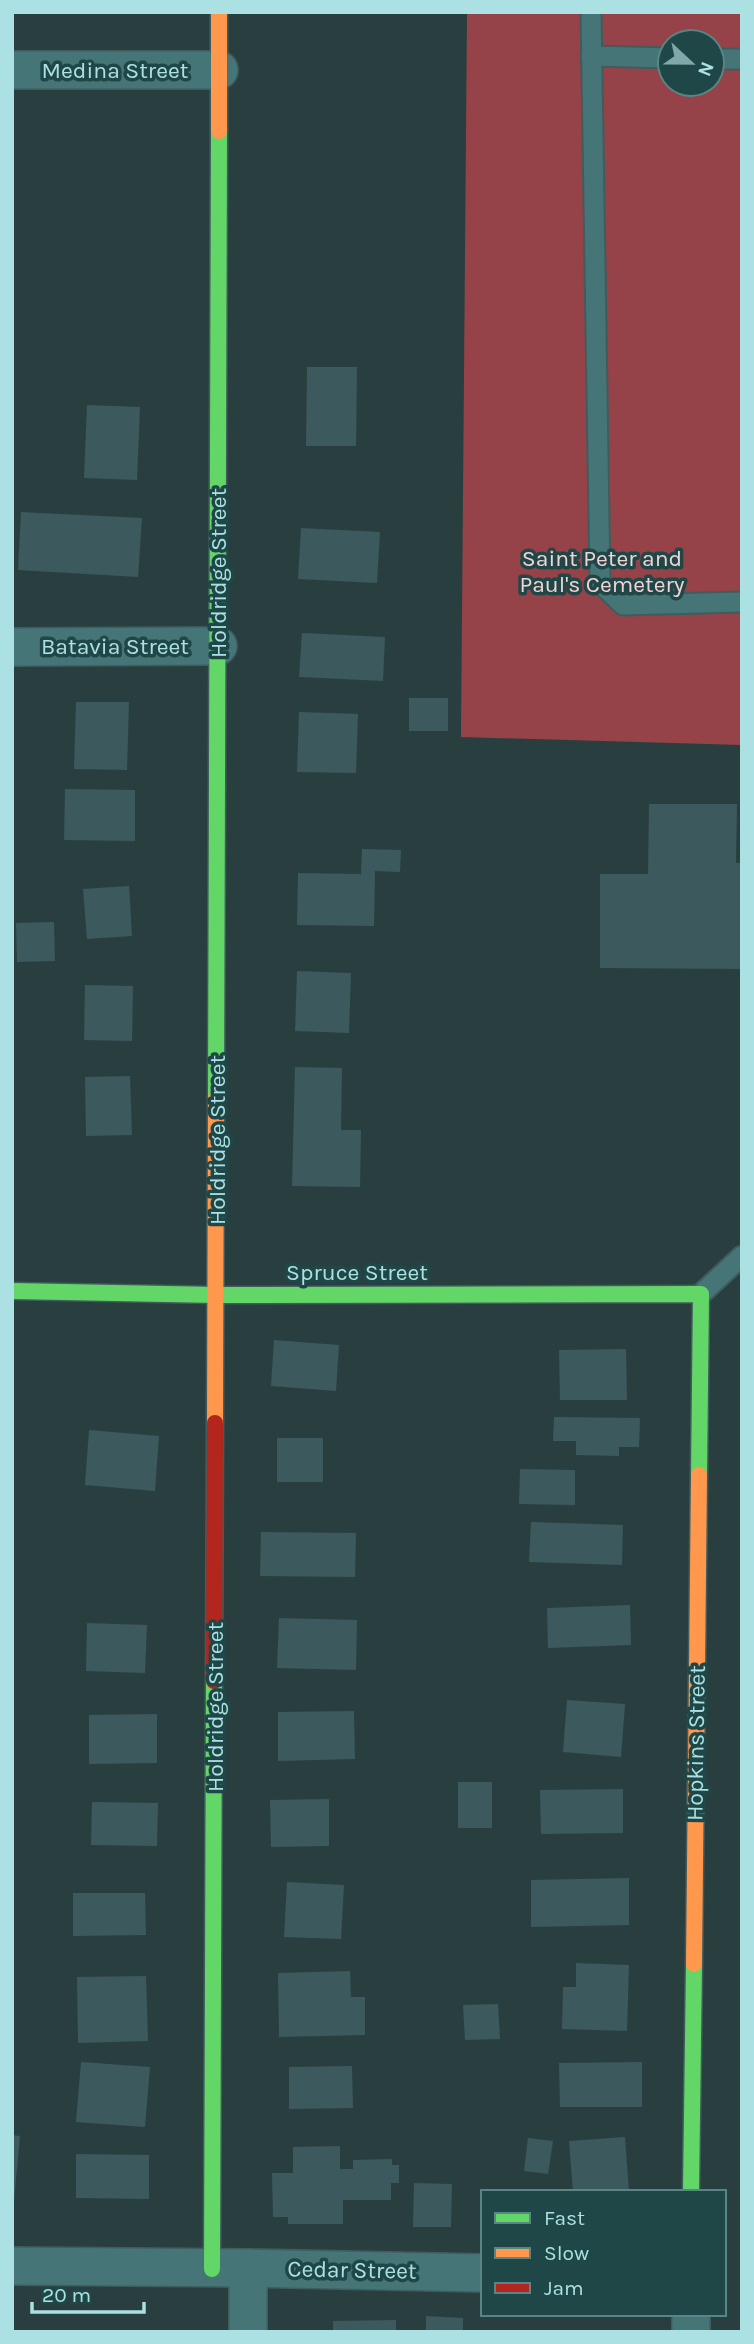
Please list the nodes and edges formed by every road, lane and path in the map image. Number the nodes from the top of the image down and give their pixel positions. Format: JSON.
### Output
{"nodes":[{"id":1,"x":219,"y":12,"type":"edge"},
{"id":2,"x":591,"y":12,"type":"edge"},
{"id":3,"x":591,"y":56,"type":"junction"},
{"id":4,"x":656,"y":58,"type":"edge"},
{"id":5,"x":219,"y":70,"type":"junction"},
{"id":6,"x":12,"y":71,"type":"edge"},
{"id":7,"x":742,"y":602,"type":"edge"},
{"id":8,"x":218,"y":646,"type":"junction"},
{"id":9,"x":12,"y":647,"type":"edge"},
{"id":10,"x":742,"y":1256,"type":"edge"},
{"id":11,"x":12,"y":1291,"type":"edge"},
{"id":12,"x":701,"y":1294,"type":"junction"},
{"id":13,"x":216,"y":1295,"type":"junction"},
{"id":14,"x":691,"y":2190,"type":"edge"},
{"id":15,"x":12,"y":2266,"type":"edge"},
{"id":16,"x":248,"y":2268,"type":"junction"},
{"id":17,"x":212,"y":2269,"type":"junction"},
{"id":18,"x":481,"y":2273,"type":"edge"},
{"id":19,"x":248,"y":2332,"type":"edge"}],
"edges":[{"from":1,"to":5,"type":"street","name":"Holdridge Street"},
{"from":2,"to":3,"type":"lane"},
{"from":3,"to":4,"type":"lane"},
{"from":3,"to":7,"type":"lane"},
{"from":5,"to":6,"type":"street","name":"Medina Street"},
{"from":5,"to":8,"type":"street","name":"Holdridge Street"},
{"from":8,"to":9,"type":"street","name":"Batavia Street"},
{"from":8,"to":13,"type":"street","name":"Holdridge Street"},
{"from":10,"to":12,"type":"lane"},
{"from":11,"to":13,"type":"street","name":"Spruce Street"},
{"from":12,"to":13,"type":"street","name":"Spruce Street"},
{"from":12,"to":14,"type":"street","name":"Hopkins Street"},
{"from":13,"to":17,"type":"street","name":"Holdridge Street"},
{"from":15,"to":17,"type":"street","name":"Cedar Street"},
{"from":16,"to":17,"type":"street","name":"Cedar Street"},
{"from":16,"to":18,"type":"street","name":"Cedar Street"},
{"from":16,"to":19,"type":"street"}]}
